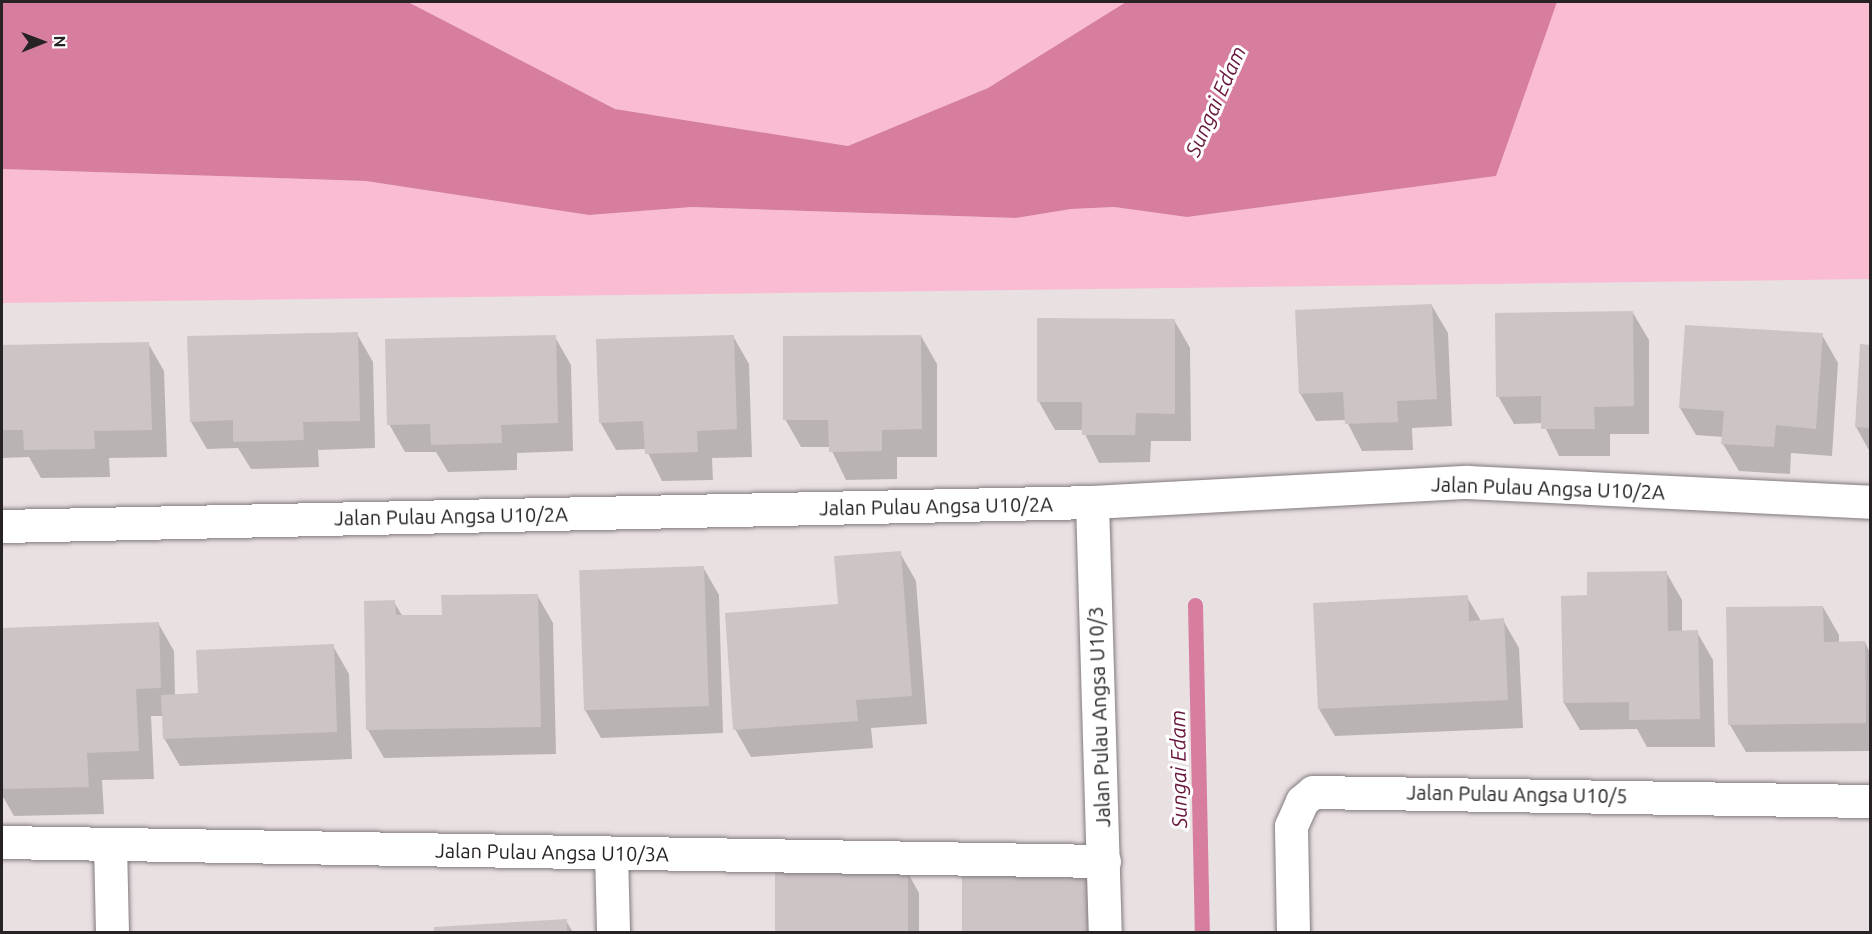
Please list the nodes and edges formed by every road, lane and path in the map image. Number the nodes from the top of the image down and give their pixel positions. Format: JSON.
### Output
{"nodes":[{"id":1,"x":1092,"y":502,"type":"junction"},
{"id":2,"x":1870,"y":502,"type":"edge"},
{"id":3,"x":2,"y":526,"type":"edge"},
{"id":4,"x":1870,"y":801,"type":"edge"},
{"id":5,"x":2,"y":842,"type":"edge"},
{"id":6,"x":110,"y":844,"type":"junction"},
{"id":7,"x":611,"y":853,"type":"junction"},
{"id":8,"x":1104,"y":861,"type":"junction"},
{"id":9,"x":112,"y":933,"type":"edge"},
{"id":10,"x":613,"y":933,"type":"edge"},
{"id":11,"x":1105,"y":933,"type":"edge"},
{"id":12,"x":1293,"y":933,"type":"edge"}],
"edges":[{"from":1,"to":2,"type":"street","name":"Jalan Pulau Angsa U10/2A"},
{"from":1,"to":3,"type":"street","name":"Jalan Pulau Angsa U10/2A"},
{"from":1,"to":8,"type":"street","name":"Jalan Pulau Angsa U10/3"},
{"from":4,"to":12,"type":"street","name":"Jalan Pulau Angsa U10/5"},
{"from":5,"to":6,"type":"street","name":"Jalan Pulau Angsa U10/3A"},
{"from":6,"to":7,"type":"street","name":"Jalan Pulau Angsa U10/3A"},
{"from":6,"to":9,"type":"street"},
{"from":7,"to":8,"type":"street","name":"Jalan Pulau Angsa U10/3A"},
{"from":7,"to":10,"type":"street"},
{"from":8,"to":11,"type":"street","name":"Jalan Pulau Angsa U10/3"}]}
